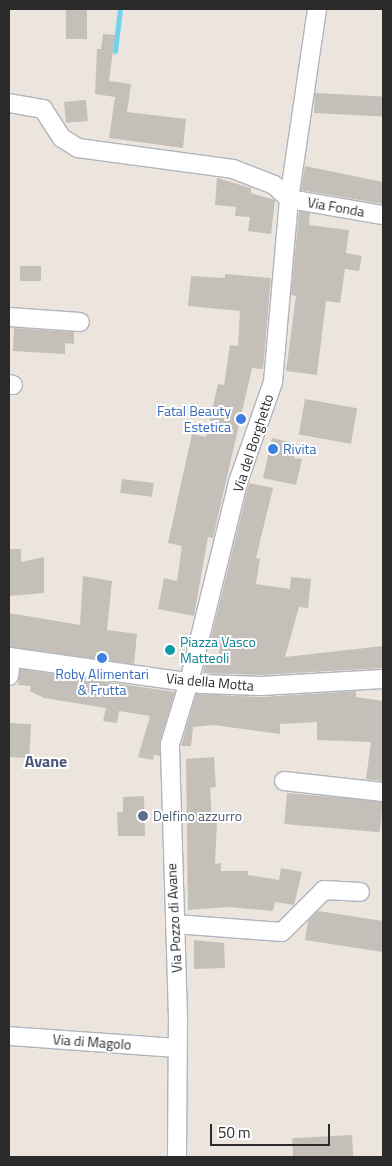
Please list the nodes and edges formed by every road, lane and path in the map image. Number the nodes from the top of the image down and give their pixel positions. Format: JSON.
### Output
{"nodes":[{"id":1,"x":316,"y":9,"type":"edge"},
{"id":2,"x":9,"y":103,"type":"edge"},
{"id":3,"x":289,"y":198,"type":"junction"},
{"id":4,"x":383,"y":215,"type":"edge"},
{"id":5,"x":9,"y":317,"type":"edge"},
{"id":6,"x":80,"y":322,"type":"dead end"},
{"id":7,"x":10,"y":657,"type":"edge"},
{"id":8,"x":9,"y":676,"type":"edge"},
{"id":9,"x":383,"y":679,"type":"edge"},
{"id":10,"x":190,"y":682,"type":"junction"},
{"id":11,"x":284,"y":781,"type":"dead end"},
{"id":12,"x":383,"y":792,"type":"edge"},
{"id":13,"x":360,"y":892,"type":"dead end"},
{"id":14,"x":175,"y":924,"type":"junction"},
{"id":15,"x":9,"y":1036,"type":"edge"},
{"id":16,"x":175,"y":1048,"type":"junction"},
{"id":17,"x":177,"y":1157,"type":"edge"}],
"edges":[{"from":1,"to":3,"type":"street","name":"Via del Borghetto"},
{"from":2,"to":3,"type":"street"},
{"from":3,"to":4,"type":"street","name":"Via Fonda"},
{"from":3,"to":10,"type":"street","name":"Via del Borghetto"},
{"from":5,"to":6,"type":"street"},
{"from":7,"to":8,"type":"street"},
{"from":7,"to":10,"type":"street","name":"Via della Motta"},
{"from":9,"to":10,"type":"street","name":"Via della Motta"},
{"from":10,"to":14,"type":"street","name":"Via Pozzo di Avane"},
{"from":11,"to":12,"type":"street"},
{"from":13,"to":14,"type":"street"},
{"from":14,"to":16,"type":"street","name":"Via Pozzo di Avane"},
{"from":15,"to":16,"type":"street","name":"Via di Magolo"},
{"from":16,"to":17,"type":"street","name":"Via Pozzo di Avane"}]}
